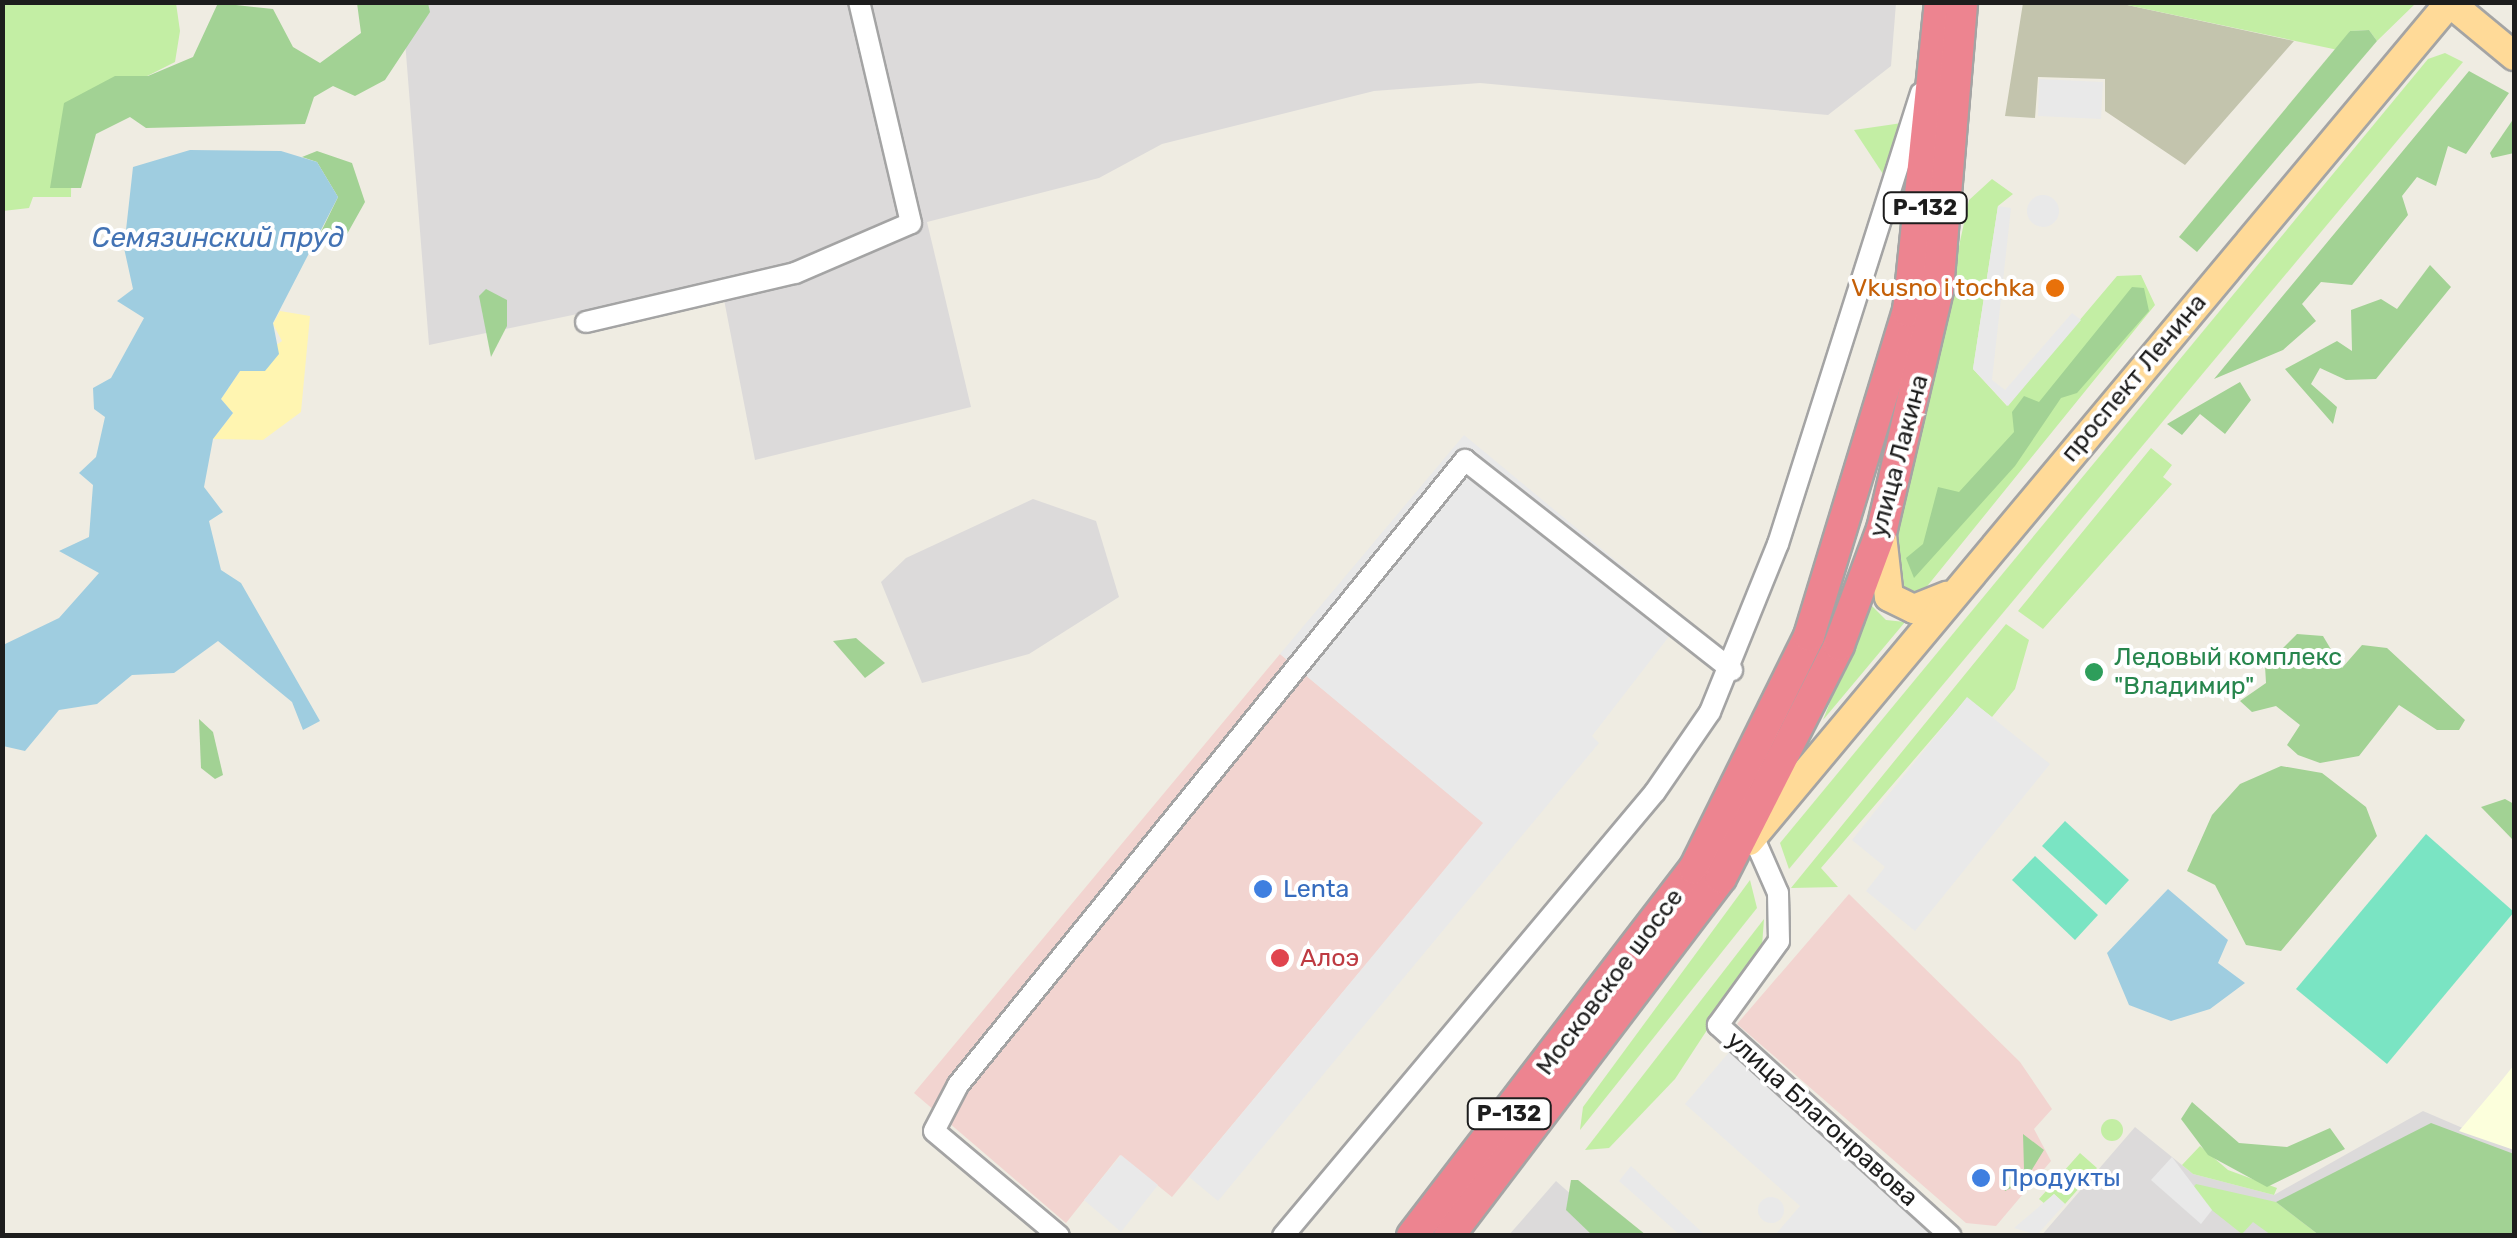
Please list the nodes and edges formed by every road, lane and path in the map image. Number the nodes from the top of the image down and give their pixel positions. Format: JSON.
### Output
{"nodes":[{"id":1,"x":859,"y":2,"type":"edge"},
{"id":2,"x":1938,"y":2,"type":"edge"},
{"id":3,"x":1962,"y":2,"type":"edge"},
{"id":4,"x":2450,"y":3,"type":"edge"},
{"id":5,"x":2514,"y":56,"type":"edge"},
{"id":6,"x":586,"y":322,"type":"dead end"},
{"id":7,"x":1882,"y":528,"type":"junction"},
{"id":8,"x":1960,"y":586,"type":"junction"},
{"id":9,"x":1732,"y":670,"type":"junction"},
{"id":10,"x":1781,"y":698,"type":"junction"},
{"id":11,"x":1814,"y":744,"type":"junction"},
{"id":12,"x":1748,"y":829,"type":"junction"},
{"id":13,"x":1708,"y":873,"type":"junction"},
{"id":14,"x":1059,"y":1236,"type":"edge"},
{"id":15,"x":1284,"y":1236,"type":"edge"},
{"id":16,"x":1412,"y":1236,"type":"edge"},
{"id":17,"x":1448,"y":1236,"type":"edge"},
{"id":18,"x":1951,"y":1236,"type":"edge"}],
"edges":[{"from":1,"to":6,"type":"street"},
{"from":2,"to":9,"type":"street"},
{"from":2,"to":10,"type":"highway","name":"улица Лакина","number":"Р-132"},
{"from":3,"to":7,"type":"highway","name":"улица Лакина","number":"Р-132"},
{"from":4,"to":5,"type":"main road"},
{"from":4,"to":8,"type":"main road","name":"проспект Ленина"},
{"from":7,"to":8,"type":"main road"},
{"from":7,"to":11,"type":"highway","name":"улица Лакина","number":"Р-132"},
{"from":8,"to":11,"type":"main road","name":"проспект Ленина"},
{"from":9,"to":14,"type":"street"},
{"from":9,"to":15,"type":"street"},
{"from":10,"to":11,"type":"main road"},
{"from":10,"to":12,"type":"main road"},
{"from":10,"to":13,"type":"highway","name":"улица Лакина","number":"Р-132"},
{"from":11,"to":12,"type":"main road","name":"проспект Ленина"},
{"from":11,"to":12,"type":"highway","name":"улица Лакина","number":"Р-132"},
{"from":12,"to":13,"type":"highway","name":"улица Лакина","number":"Р-132"},
{"from":12,"to":18,"type":"street","name":"улица Благонравова"},
{"from":13,"to":16,"type":"highway","name":"Московское шоссе","number":"Р-132"},
{"from":13,"to":17,"type":"highway","name":"Московское шоссе","number":"Р-132"}]}
